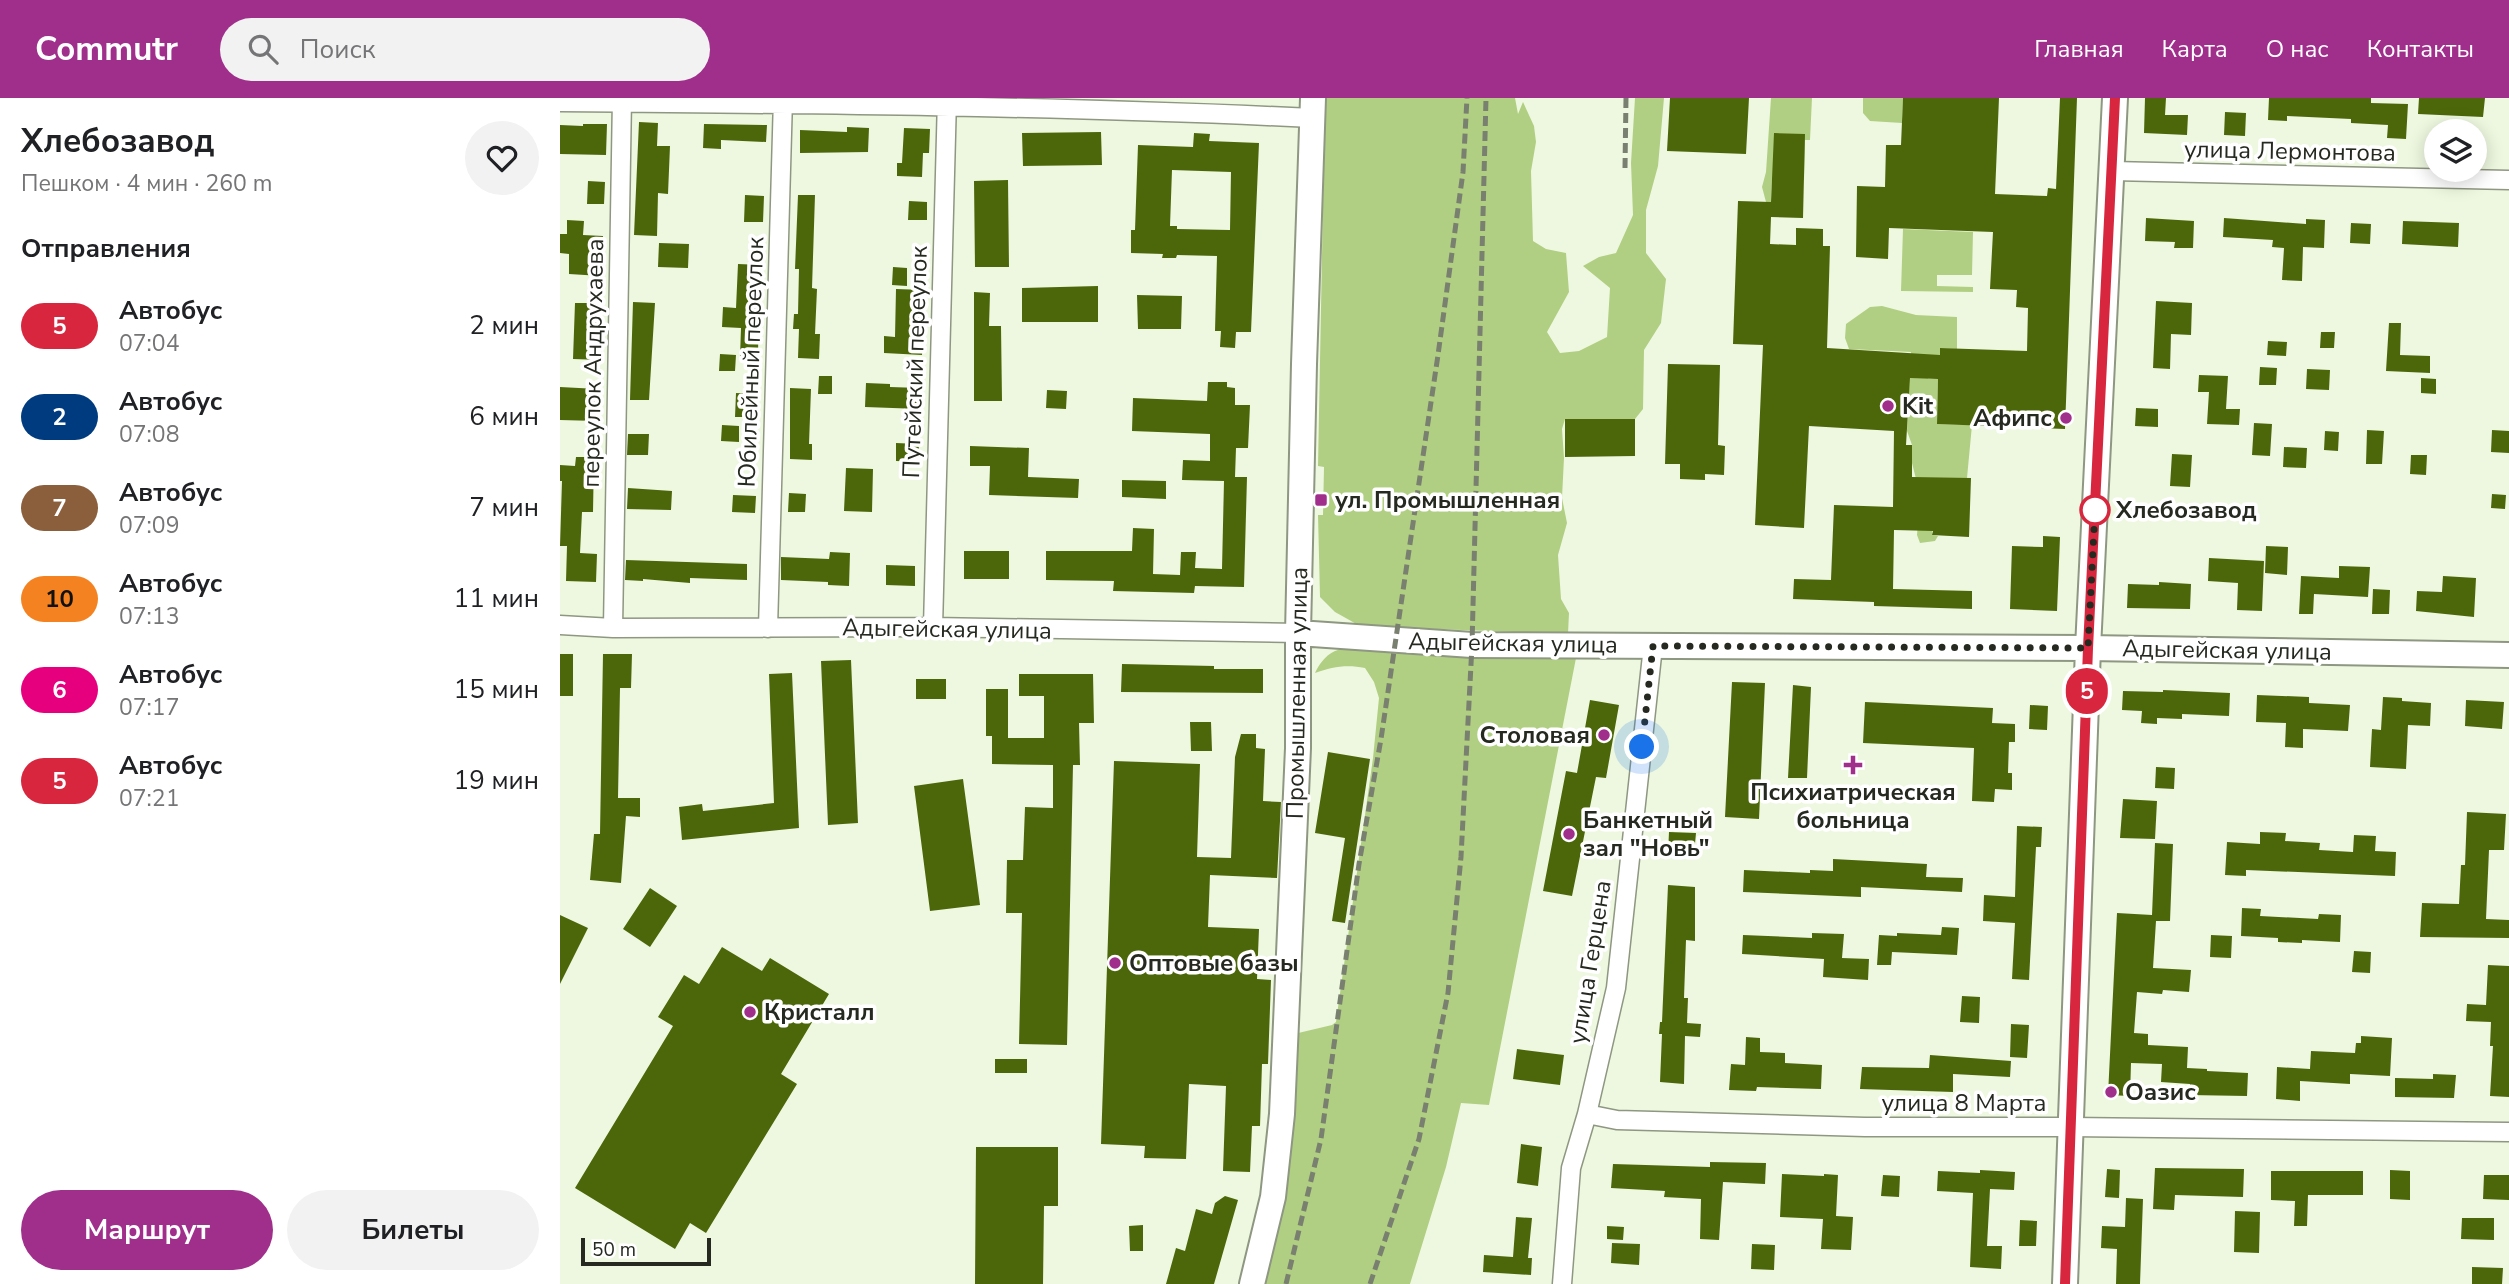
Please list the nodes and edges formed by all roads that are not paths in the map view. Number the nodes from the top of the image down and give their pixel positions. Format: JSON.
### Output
{"nodes":[{"id":1,"x":2115,"y":98,"type":"edge"},
{"id":2,"x":622,"y":100,"type":"edge"},
{"id":3,"x":783,"y":100,"type":"edge"},
{"id":4,"x":560,"y":102,"type":"edge"},
{"id":5,"x":947,"y":102,"type":"edge"},
{"id":6,"x":1313,"y":108,"type":"edge"},
{"id":7,"x":2112,"y":171,"type":"junction"},
{"id":8,"x":2509,"y":180,"type":"edge"},
{"id":9,"x":560,"y":625,"type":"edge"},
{"id":10,"x":933,"y":627,"type":"junction"},
{"id":11,"x":612,"y":628,"type":"junction"},
{"id":12,"x":768,"y":628,"type":"junction"},
{"id":13,"x":1298,"y":633,"type":"junction"},
{"id":14,"x":1653,"y":646,"type":"junction"},
{"id":15,"x":2088,"y":648,"type":"junction"},
{"id":16,"x":2509,"y":655,"type":"edge"},
{"id":17,"x":1587,"y":1114,"type":"junction"},
{"id":18,"x":2070,"y":1127,"type":"junction"},
{"id":19,"x":2509,"y":1132,"type":"edge"},
{"id":20,"x":1252,"y":1284,"type":"edge"},
{"id":21,"x":1562,"y":1284,"type":"edge"},
{"id":22,"x":2065,"y":1284,"type":"edge"}],
"edges":[{"from":1,"to":7,"type":"street"},
{"from":2,"to":3,"type":"street"},
{"from":2,"to":4,"type":"street"},
{"from":2,"to":11,"type":"street","name":"переулок Андрухаева"},
{"from":3,"to":5,"type":"street"},
{"from":3,"to":12,"type":"street","name":"Юбилейный переулок"},
{"from":5,"to":6,"type":"street"},
{"from":5,"to":10,"type":"street","name":"Путейский переулок"},
{"from":6,"to":13,"type":"street","name":"Промышленная улица"},
{"from":7,"to":8,"type":"street","name":"улица Лермонтова"},
{"from":7,"to":15,"type":"street"},
{"from":9,"to":11,"type":"street","name":"Адыгейская улица"},
{"from":10,"to":12,"type":"street","name":"Адыгейская улица"},
{"from":10,"to":13,"type":"street","name":"Адыгейская улица"},
{"from":11,"to":12,"type":"street","name":"Адыгейская улица"},
{"from":13,"to":14,"type":"street","name":"Адыгейская улица"},
{"from":13,"to":20,"type":"street","name":"Промышленная улица"},
{"from":14,"to":15,"type":"street","name":"Адыгейская улица"},
{"from":14,"to":17,"type":"street","name":"улица Герцена"},
{"from":15,"to":16,"type":"street","name":"Адыгейская улица"},
{"from":15,"to":18,"type":"street"},
{"from":17,"to":18,"type":"street","name":"улица 8 Марта"},
{"from":17,"to":21,"type":"street","name":"улица Герцена"},
{"from":18,"to":19,"type":"street","name":"улица 8 Марта"},
{"from":18,"to":22,"type":"street"}]}
